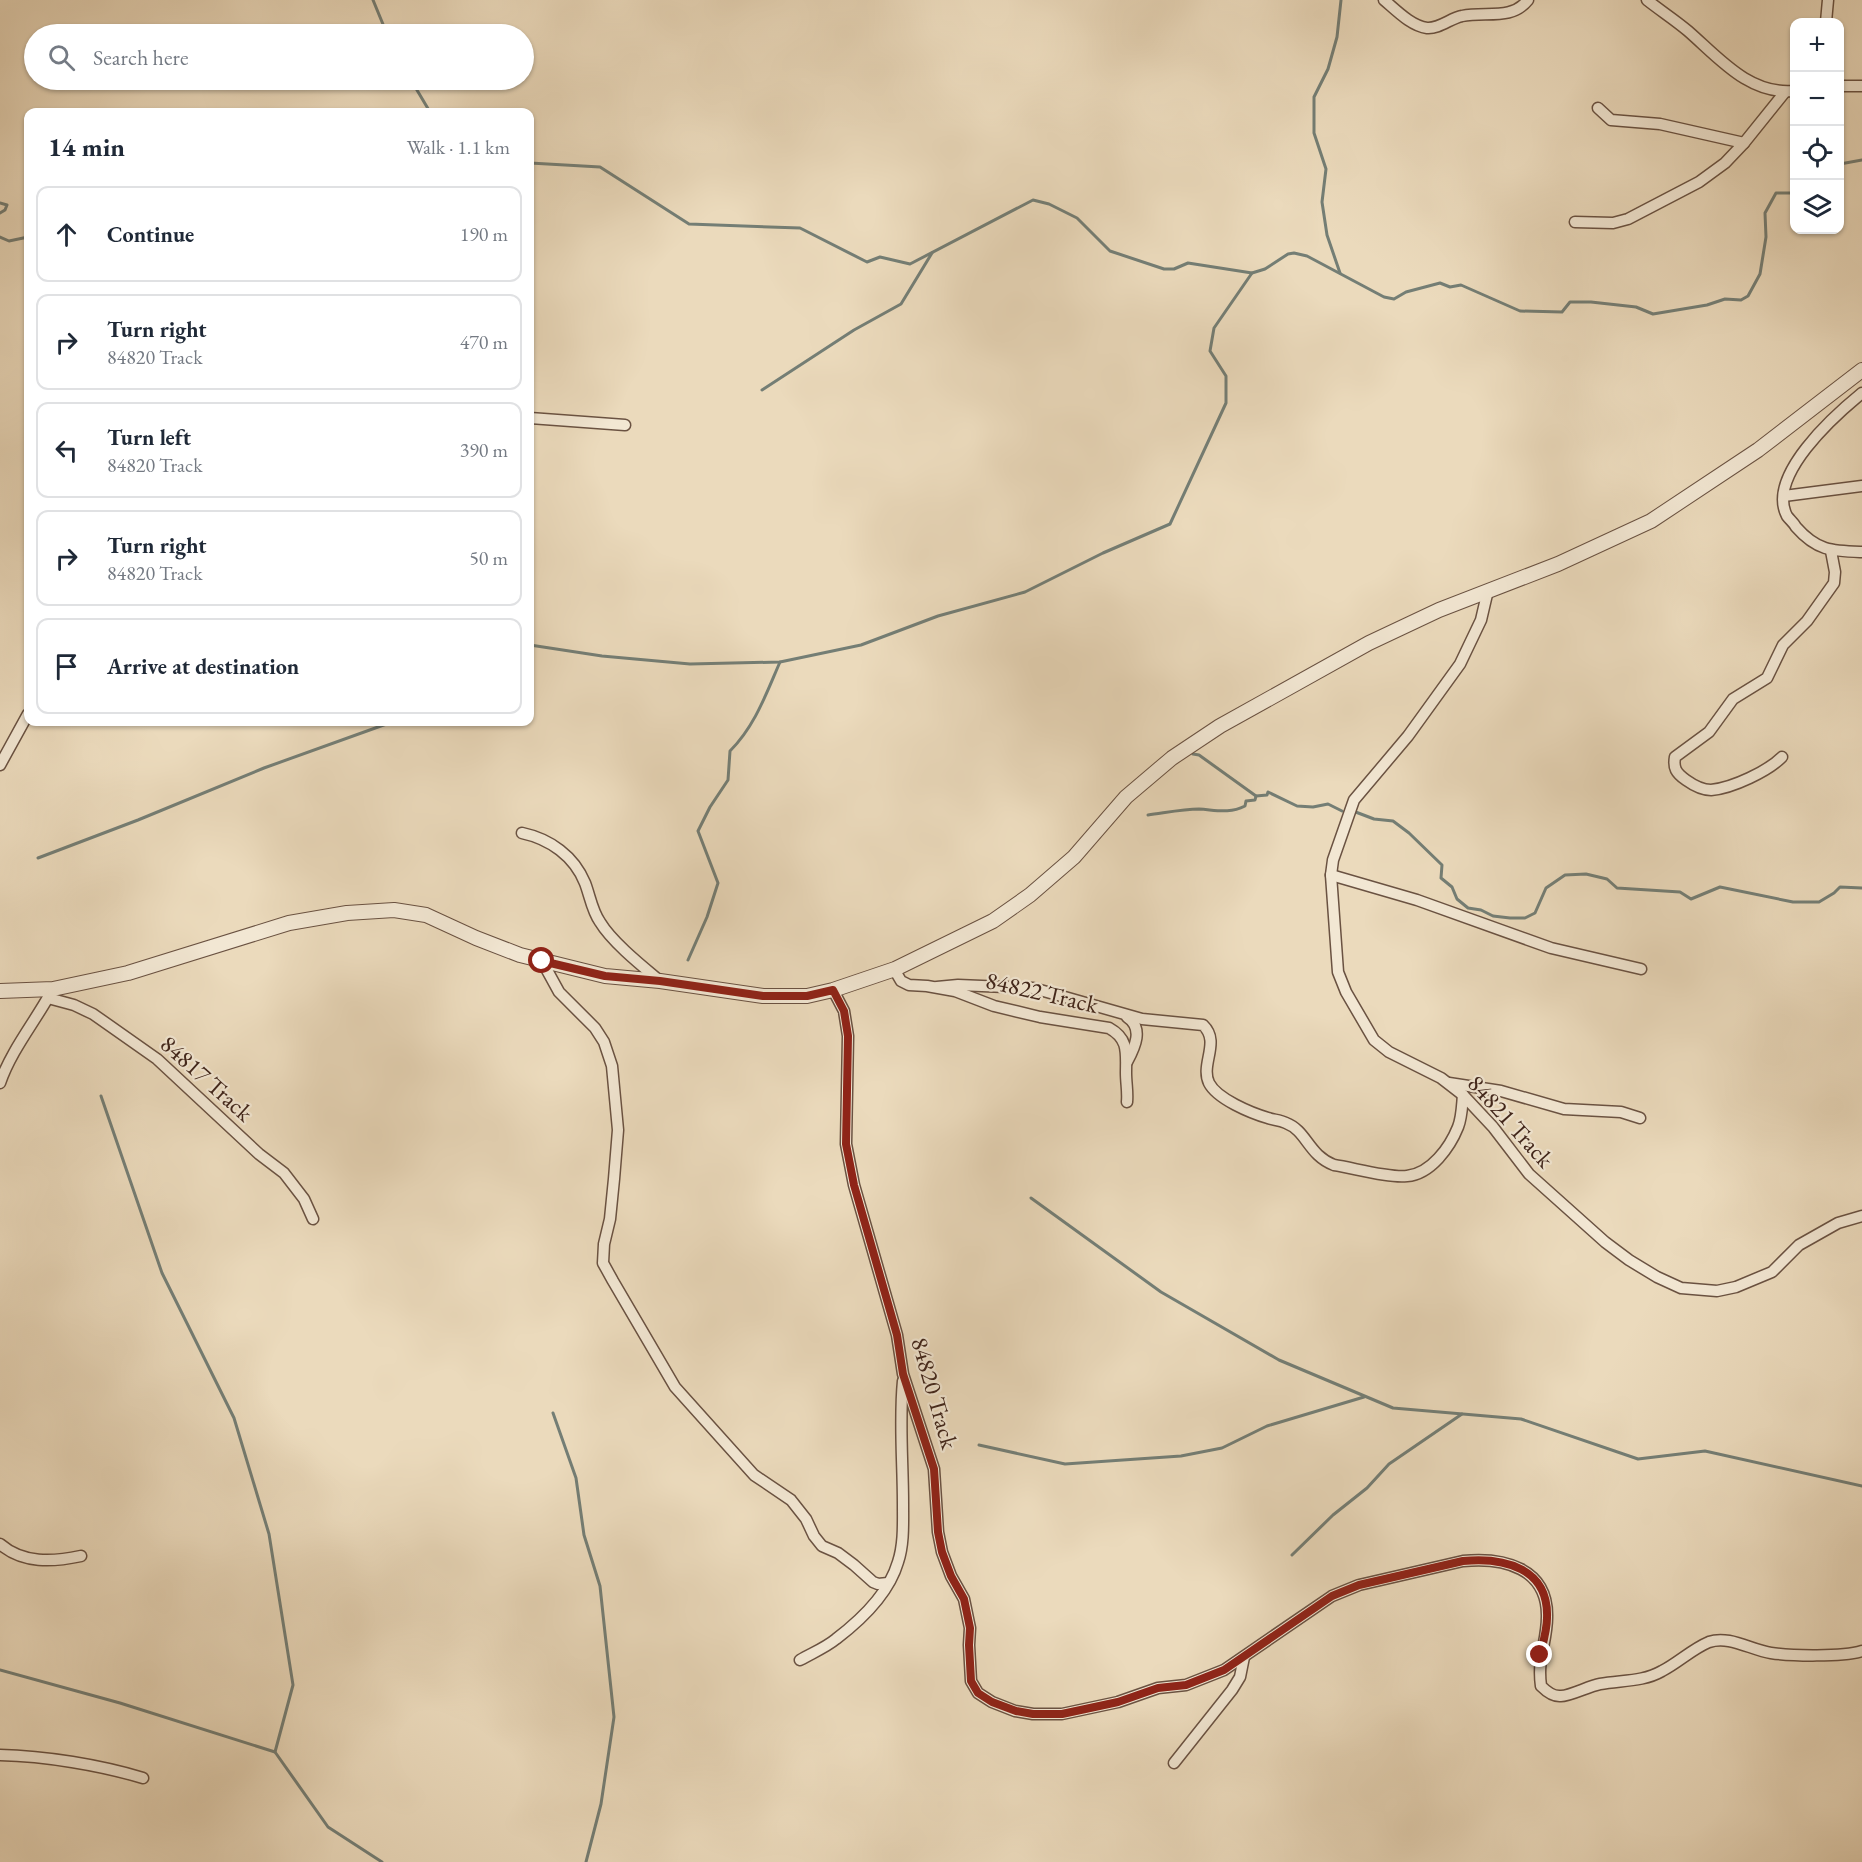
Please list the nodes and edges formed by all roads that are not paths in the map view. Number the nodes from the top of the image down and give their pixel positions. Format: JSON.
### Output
{"nodes":[{"id":1,"x":1384,"y":0,"type":"edge"},
{"id":2,"x":1528,"y":0,"type":"edge"},
{"id":3,"x":1647,"y":0,"type":"edge"},
{"id":4,"x":1828,"y":0,"type":"edge"},
{"id":5,"x":1826,"y":18,"type":"edge"},
{"id":6,"x":1844,"y":85,"type":"edge"},
{"id":7,"x":1862,"y":86,"type":"edge"},
{"id":8,"x":1790,"y":91,"type":"edge"},
{"id":9,"x":1598,"y":108,"type":"dead end"},
{"id":10,"x":1744,"y":143,"type":"junction"},
{"id":11,"x":1575,"y":222,"type":"dead end"},
{"id":12,"x":1862,"y":370,"type":"edge"},
{"id":13,"x":1862,"y":393,"type":"edge"},
{"id":14,"x":534,"y":418,"type":"edge"},
{"id":15,"x":625,"y":425,"type":"dead end"},
{"id":16,"x":1862,"y":486,"type":"edge"},
{"id":17,"x":1784,"y":496,"type":"junction"},
{"id":18,"x":1831,"y":551,"type":"junction"},
{"id":19,"x":1862,"y":552,"type":"edge"},
{"id":20,"x":1488,"y":590,"type":"junction"},
{"id":21,"x":24,"y":721,"type":"edge"},
{"id":22,"x":1782,"y":757,"type":"dead end"},
{"id":23,"x":0,"y":765,"type":"edge"},
{"id":24,"x":522,"y":833,"type":"dead end"},
{"id":25,"x":1331,"y":875,"type":"junction"},
{"id":26,"x":542,"y":961,"type":"junction"},
{"id":27,"x":894,"y":969,"type":"junction"},
{"id":28,"x":1641,"y":969,"type":"dead end"},
{"id":29,"x":660,"y":981,"type":"junction"},
{"id":30,"x":937,"y":987,"type":"junction"},
{"id":31,"x":833,"y":990,"type":"junction"},
{"id":32,"x":0,"y":991,"type":"edge"},
{"id":33,"x":50,"y":994,"type":"junction"},
{"id":34,"x":1126,"y":1016,"type":"junction"},
{"id":35,"x":1127,"y":1062,"type":"junction"},
{"id":36,"x":1,"y":1080,"type":"edge"},
{"id":37,"x":1449,"y":1083,"type":"junction"},
{"id":38,"x":1463,"y":1095,"type":"junction"},
{"id":39,"x":1127,"y":1102,"type":"dead end"},
{"id":40,"x":1640,"y":1118,"type":"dead end"},
{"id":41,"x":1862,"y":1216,"type":"edge"},
{"id":42,"x":314,"y":1219,"type":"dead end"},
{"id":43,"x":903,"y":1374,"type":"junction"},
{"id":44,"x":0,"y":1544,"type":"edge"},
{"id":45,"x":81,"y":1556,"type":"dead end"},
{"id":46,"x":888,"y":1582,"type":"junction"},
{"id":47,"x":1862,"y":1651,"type":"edge"},
{"id":48,"x":1244,"y":1657,"type":"junction"},
{"id":49,"x":800,"y":1660,"type":"dead end"},
{"id":50,"x":0,"y":1755,"type":"edge"},
{"id":51,"x":1174,"y":1762,"type":"dead end"},
{"id":52,"x":143,"y":1779,"type":"dead end"}],
"edges":[{"from":1,"to":2,"type":"street"},
{"from":3,"to":8,"type":"street"},
{"from":4,"to":5,"type":"street"},
{"from":6,"to":7,"type":"street"},
{"from":8,"to":10,"type":"street"},
{"from":9,"to":10,"type":"street"},
{"from":10,"to":11,"type":"street"},
{"from":12,"to":20,"type":"street"},
{"from":13,"to":17,"type":"street"},
{"from":14,"to":15,"type":"street"},
{"from":16,"to":17,"type":"street"},
{"from":17,"to":18,"type":"street"},
{"from":18,"to":19,"type":"street"},
{"from":18,"to":22,"type":"street"},
{"from":20,"to":25,"type":"street","name":"84821 Track"},
{"from":20,"to":27,"type":"street"},
{"from":21,"to":23,"type":"street"},
{"from":24,"to":29,"type":"street"},
{"from":25,"to":28,"type":"street"},
{"from":25,"to":37,"type":"street","name":"84821 Track"},
{"from":26,"to":29,"type":"street"},
{"from":26,"to":33,"type":"street"},
{"from":26,"to":46,"type":"street"},
{"from":27,"to":30,"type":"street","name":"84822 Track"},
{"from":27,"to":31,"type":"street"},
{"from":29,"to":31,"type":"street"},
{"from":30,"to":34,"type":"street"},
{"from":30,"to":35,"type":"street","name":"84822 Track"},
{"from":31,"to":43,"type":"street","name":"84820 Track"},
{"from":32,"to":33,"type":"street"},
{"from":33,"to":36,"type":"street"},
{"from":33,"to":42,"type":"street","name":"84817 Track"},
{"from":34,"to":35,"type":"street"},
{"from":34,"to":38,"type":"street"},
{"from":35,"to":39,"type":"street","name":"84822 Track"},
{"from":37,"to":38,"type":"street","name":"84821 Track"},
{"from":37,"to":40,"type":"street"},
{"from":38,"to":41,"type":"street","name":"84821 Track"},
{"from":43,"to":46,"type":"street"},
{"from":43,"to":48,"type":"street","name":"84820 Track"},
{"from":44,"to":45,"type":"street"},
{"from":46,"to":49,"type":"street"},
{"from":47,"to":48,"type":"street","name":"84820 Track"},
{"from":48,"to":51,"type":"street"},
{"from":50,"to":52,"type":"street"}]}
